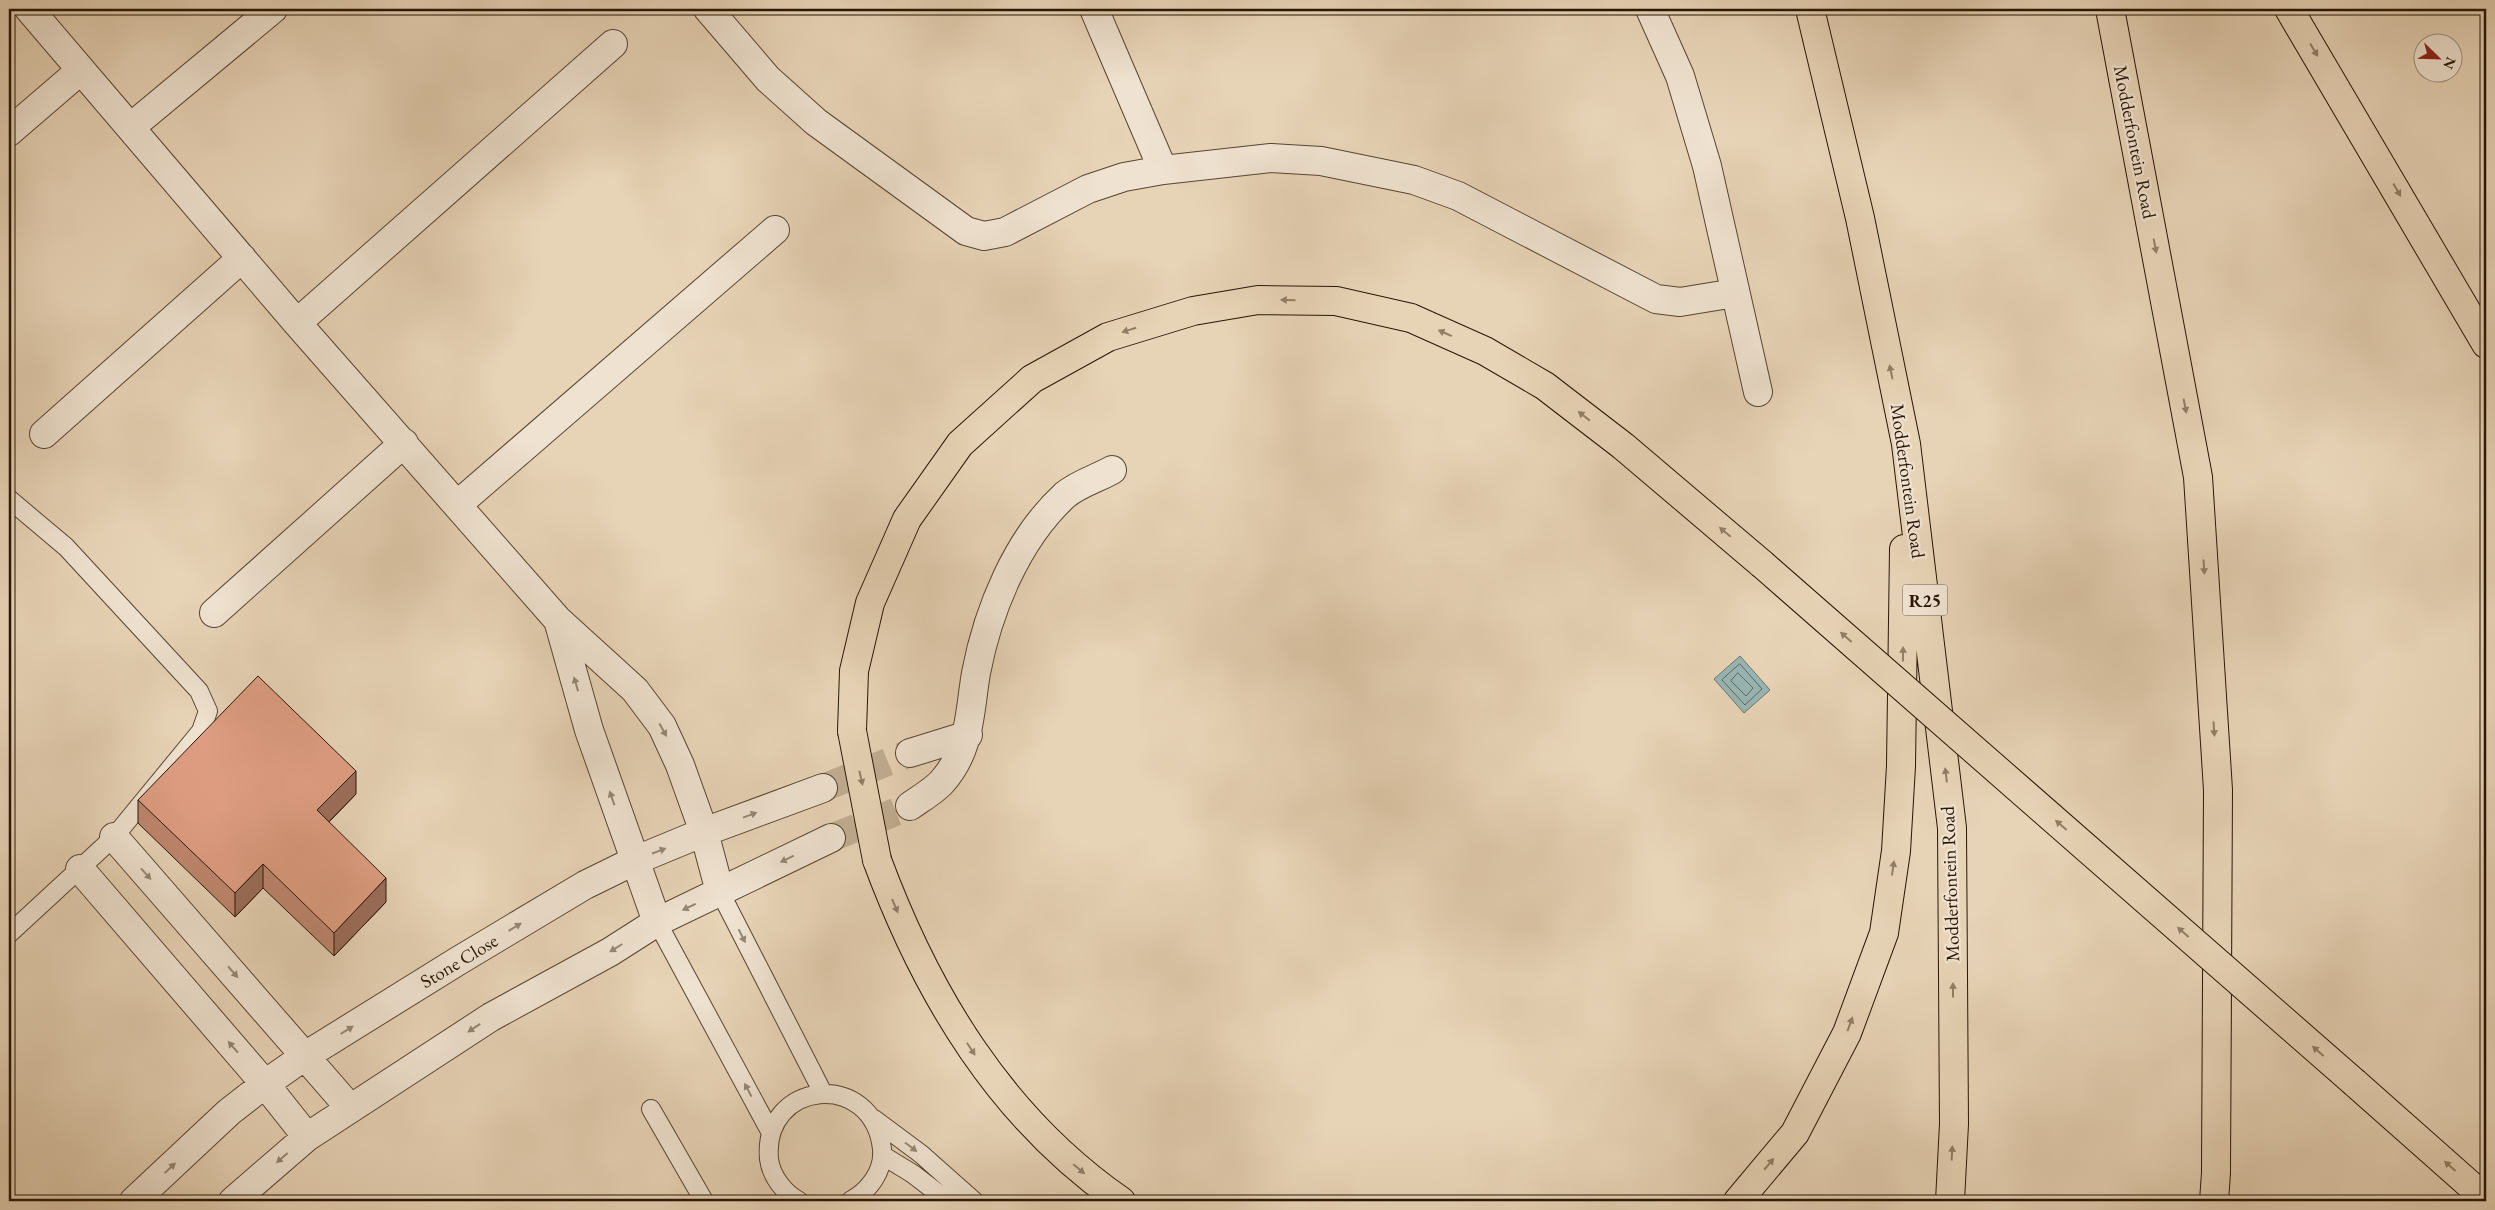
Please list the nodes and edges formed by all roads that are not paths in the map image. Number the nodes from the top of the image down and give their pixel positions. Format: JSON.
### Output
{"nodes":[{"id":1,"x":29,"y":9,"type":"edge"},
{"id":2,"x":273,"y":9,"type":"edge"},
{"id":3,"x":708,"y":9,"type":"edge"},
{"id":4,"x":1094,"y":9,"type":"edge"},
{"id":5,"x":1650,"y":9,"type":"edge"},
{"id":6,"x":1810,"y":9,"type":"edge"},
{"id":7,"x":2110,"y":9,"type":"edge"},
{"id":8,"x":2289,"y":9,"type":"edge"},
{"id":9,"x":613,"y":44,"type":"dead end"},
{"id":10,"x":81,"y":70,"type":"junction"},
{"id":11,"x":131,"y":127,"type":"junction"},
{"id":12,"x":9,"y":132,"type":"edge"},
{"id":13,"x":1163,"y":170,"type":"junction"},
{"id":14,"x":775,"y":230,"type":"dead end"},
{"id":15,"x":242,"y":258,"type":"junction"},
{"id":16,"x":1735,"y":293,"type":"junction"},
{"id":17,"x":297,"y":323,"type":"junction"},
{"id":18,"x":2486,"y":344,"type":"edge"},
{"id":19,"x":1758,"y":392,"type":"dead end"},
{"id":20,"x":44,"y":434,"type":"dead end"},
{"id":21,"x":404,"y":443,"type":"junction"},
{"id":22,"x":1906,"y":444,"type":"junction"},
{"id":23,"x":1112,"y":470,"type":"dead end"},
{"id":24,"x":9,"y":498,"type":"edge"},
{"id":25,"x":457,"y":505,"type":"junction"},
{"id":26,"x":214,"y":613,"type":"dead end"},
{"id":27,"x":558,"y":619,"type":"junction"},
{"id":28,"x":968,"y":735,"type":"junction"},
{"id":29,"x":910,"y":753,"type":"tunnel mouth"},
{"id":30,"x":823,"y":788,"type":"tunnel mouth"},
{"id":31,"x":910,"y":806,"type":"tunnel mouth"},
{"id":32,"x":704,"y":832,"type":"junction"},
{"id":33,"x":114,"y":837,"type":"junction"},
{"id":34,"x":831,"y":838,"type":"tunnel mouth"},
{"id":35,"x":634,"y":861,"type":"junction"},
{"id":36,"x":80,"y":869,"type":"junction"},
{"id":37,"x":720,"y":892,"type":"junction"},
{"id":38,"x":657,"y":922,"type":"junction"},
{"id":39,"x":9,"y":934,"type":"edge"},
{"id":40,"x":305,"y":1056,"type":"junction"},
{"id":41,"x":265,"y":1084,"type":"junction"},
{"id":42,"x":823,"y":1093,"type":"junction"},
{"id":43,"x":350,"y":1108,"type":"junction"},
{"id":44,"x":651,"y":1109,"type":"dead end"},
{"id":45,"x":872,"y":1118,"type":"junction"},
{"id":46,"x":771,"y":1133,"type":"junction"},
{"id":47,"x":307,"y":1137,"type":"junction"},
{"id":48,"x":882,"y":1155,"type":"junction"},
{"id":49,"x":786,"y":1198,"type":"edge"},
{"id":50,"x":2486,"y":1199,"type":"edge"},
{"id":51,"x":857,"y":1200,"type":"edge"},
{"id":52,"x":134,"y":1201,"type":"edge"},
{"id":53,"x":233,"y":1201,"type":"edge"},
{"id":54,"x":704,"y":1201,"type":"edge"},
{"id":55,"x":948,"y":1201,"type":"edge"},
{"id":56,"x":974,"y":1201,"type":"edge"},
{"id":57,"x":1121,"y":1201,"type":"edge"},
{"id":58,"x":1738,"y":1201,"type":"edge"},
{"id":59,"x":1950,"y":1201,"type":"edge"},
{"id":60,"x":2214,"y":1201,"type":"edge"}],
"edges":[{"from":1,"to":10,"type":"street"},
{"from":2,"to":11,"type":"street"},
{"from":3,"to":13,"type":"street"},
{"from":4,"to":13,"type":"street"},
{"from":5,"to":16,"type":"street"},
{"from":22,"to":6,"type":"main road","name":"Modderfontein Road","number":"R25","one_way":true},
{"from":7,"to":60,"type":"main road","name":"Modderfontein Road","one_way":true},
{"from":8,"to":18,"type":"main road","one_way":true},
{"from":9,"to":17,"type":"street"},
{"from":10,"to":11,"type":"street"},
{"from":10,"to":12,"type":"street"},
{"from":11,"to":15,"type":"street"},
{"from":13,"to":16,"type":"street"},
{"from":14,"to":25,"type":"street"},
{"from":15,"to":17,"type":"street"},
{"from":15,"to":20,"type":"street"},
{"from":16,"to":19,"type":"street"},
{"from":17,"to":21,"type":"street"},
{"from":21,"to":25,"type":"street"},
{"from":21,"to":26,"type":"street"},
{"from":58,"to":22,"type":"main road","one_way":true},
{"from":59,"to":22,"type":"main road","name":"Modderfontein Road","number":"R25","one_way":true},
{"from":23,"to":28,"type":"street"},
{"from":24,"to":33,"type":"lane"},
{"from":25,"to":27,"type":"street"},
{"from":27,"to":32,"type":"street","one_way":true},
{"from":35,"to":27,"type":"street","one_way":true},
{"from":28,"to":29,"type":"street"},
{"from":28,"to":31,"type":"street"},
{"from":32,"to":30,"type":"street","name":"Stone Close","one_way":true},
{"from":35,"to":32,"type":"street","name":"Stone Close","one_way":true},
{"from":32,"to":37,"type":"street"},
{"from":33,"to":36,"type":"lane"},
{"from":33,"to":40,"type":"street","one_way":true},
{"from":34,"to":37,"type":"street","one_way":true},
{"from":35,"to":38,"type":"street"},
{"from":40,"to":35,"type":"street","name":"Stone Close","one_way":true},
{"from":36,"to":39,"type":"lane"},
{"from":41,"to":36,"type":"street","one_way":true},
{"from":37,"to":38,"type":"street","one_way":true},
{"from":37,"to":42,"type":"lane","one_way":true},
{"from":38,"to":43,"type":"street","one_way":true},
{"from":46,"to":38,"type":"lane","one_way":true},
{"from":40,"to":41,"type":"street","name":"Stone Close"},
{"from":40,"to":43,"type":"street"},
{"from":41,"to":47,"type":"street"},
{"from":52,"to":41,"type":"street","name":"Stone Close","one_way":true},
{"from":42,"to":45,"type":"lane"},
{"from":42,"to":46,"type":"lane"},
{"from":43,"to":47,"type":"street"},
{"from":44,"to":54,"type":"lane"},
{"from":45,"to":48,"type":"lane"},
{"from":45,"to":56,"type":"lane","one_way":true},
{"from":46,"to":49,"type":"lane"},
{"from":47,"to":53,"type":"street","one_way":true},
{"from":48,"to":51,"type":"lane"},
{"from":48,"to":55,"type":"lane"},
{"from":50,"to":57,"type":"main road","one_way":true,"bridge":true}]}
